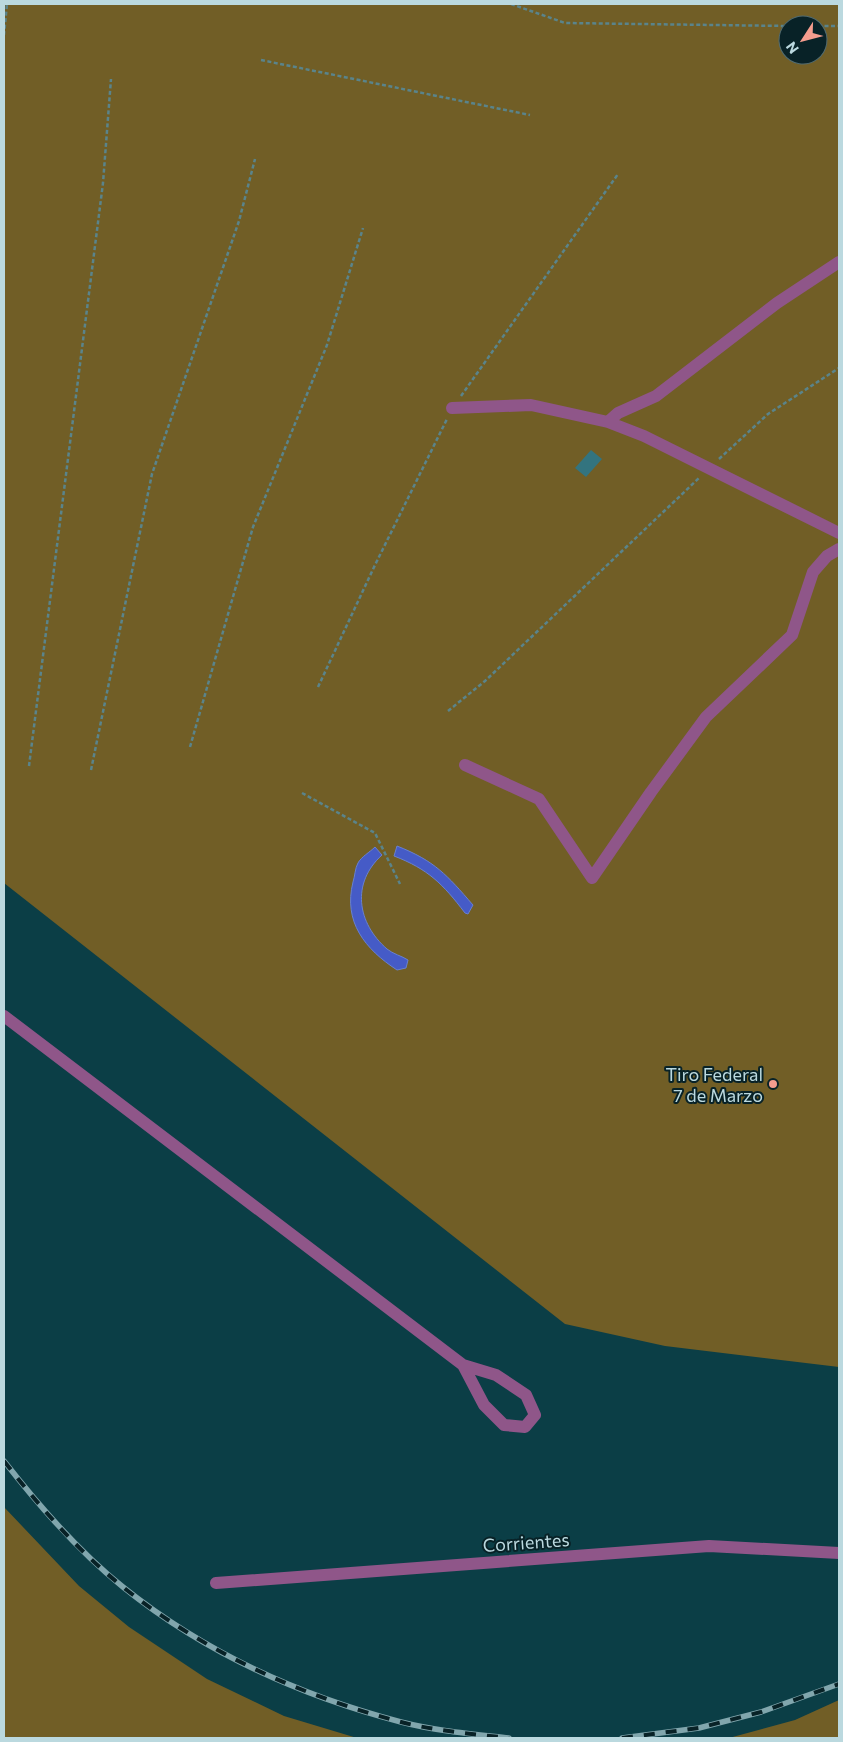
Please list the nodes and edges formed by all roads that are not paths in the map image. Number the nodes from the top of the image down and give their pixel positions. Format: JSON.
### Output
{"nodes":[{"id":1,"x":839,"y":262,"type":"edge"},
{"id":2,"x":452,"y":408,"type":"road end"},
{"id":3,"x":608,"y":422,"type":"junction"},
{"id":4,"x":839,"y":533,"type":"edge"},
{"id":5,"x":839,"y":550,"type":"edge"},
{"id":6,"x":465,"y":765,"type":"dead end"},
{"id":7,"x":4,"y":1016,"type":"edge"},
{"id":8,"x":463,"y":1365,"type":"junction"},
{"id":9,"x":839,"y":1553,"type":"edge"},
{"id":10,"x":216,"y":1583,"type":"dead end"}],
"edges":[{"from":1,"to":3,"type":"street"},
{"from":2,"to":3,"type":"street"},
{"from":3,"to":4,"type":"street"},
{"from":5,"to":6,"type":"street"},
{"from":7,"to":8,"type":"street"},
{"from":8,"to":8,"type":"street"},
{"from":9,"to":10,"type":"street","name":"Corrientes"}]}
